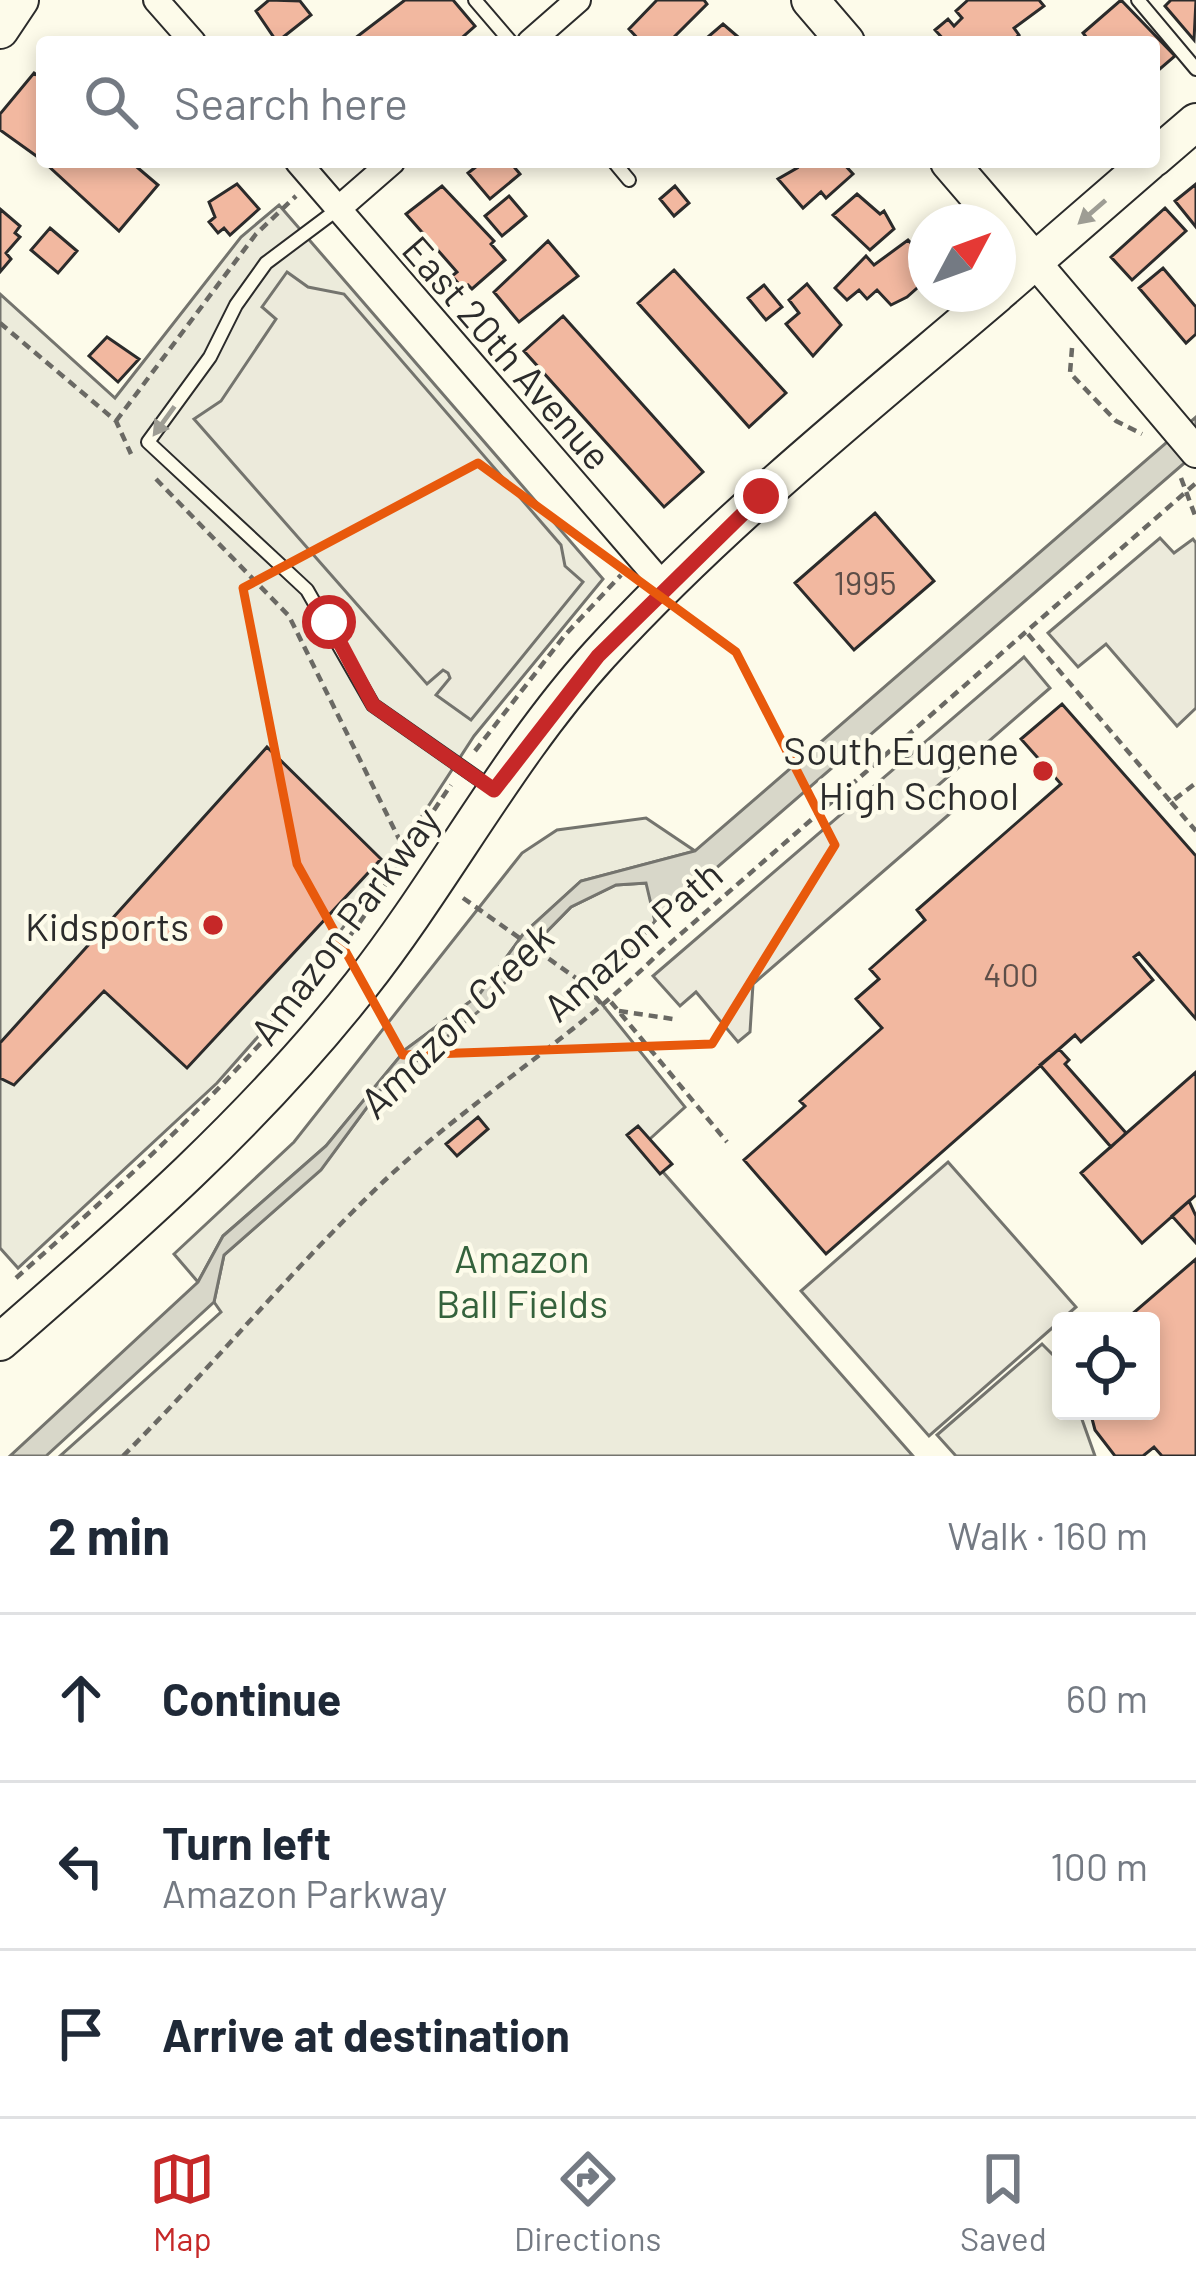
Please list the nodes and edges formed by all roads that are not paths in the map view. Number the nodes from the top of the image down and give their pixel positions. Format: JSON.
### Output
{"nodes":[{"id":1,"x":20,"y":0,"type":"edge"},
{"id":2,"x":475,"y":0,"type":"edge"},
{"id":3,"x":578,"y":0,"type":"edge"},
{"id":4,"x":810,"y":0,"type":"edge"},
{"id":5,"x":1138,"y":0,"type":"edge"},
{"id":6,"x":160,"y":1,"type":"edge"},
{"id":7,"x":0,"y":30,"type":"edge"},
{"id":8,"x":188,"y":36,"type":"edge"},
{"id":9,"x":506,"y":36,"type":"edge"},
{"id":10,"x":537,"y":36,"type":"edge"},
{"id":11,"x":841,"y":36,"type":"edge"},
{"id":12,"x":1196,"y":69,"type":"edge"},
{"id":13,"x":1196,"y":122,"type":"edge"},
{"id":14,"x":1160,"y":153,"type":"edge"},
{"id":15,"x":385,"y":168,"type":"edge"},
{"id":16,"x":619,"y":168,"type":"edge"},
{"id":17,"x":955,"y":168,"type":"edge"},
{"id":18,"x":1143,"y":168,"type":"edge"},
{"id":19,"x":306,"y":171,"type":"edge"},
{"id":20,"x":629,"y":180,"type":"dead end"},
{"id":21,"x":338,"y":209,"type":"junction"},
{"id":22,"x":1034,"y":262,"type":"junction"},
{"id":23,"x":1016,"y":278,"type":"edge"},
{"id":24,"x":977,"y":312,"type":"edge"},
{"id":25,"x":1176,"y":450,"type":"edge"},
{"id":26,"x":665,"y":587,"type":"junction"},
{"id":27,"x":494,"y":790,"type":"junction"},
{"id":28,"x":0,"y":1342,"type":"edge"}],
"edges":[{"from":1,"to":7,"type":"main road"},
{"from":2,"to":9,"type":"lane"},
{"from":3,"to":10,"type":"street"},
{"from":4,"to":11,"type":"main road"},
{"from":5,"to":12,"type":"lane"},
{"from":6,"to":8,"type":"street"},
{"from":13,"to":14,"type":"main road","name":"Amazon Parkway"},
{"from":15,"to":21,"type":"street"},
{"from":16,"to":20,"type":"lane"},
{"from":17,"to":22,"type":"main road"},
{"from":18,"to":22,"type":"main road","name":"Amazon Parkway","one_way":true},
{"from":19,"to":21,"type":"street","name":"East 20th Avenue"},
{"from":21,"to":26,"type":"street","name":"East 20th Avenue"},
{"from":21,"to":27,"type":"lane","one_way":true},
{"from":22,"to":23,"type":"main road","name":"Amazon Parkway"},
{"from":22,"to":25,"type":"street"},
{"from":24,"to":26,"type":"main road","name":"Amazon Parkway"},
{"from":26,"to":27,"type":"main road","name":"Amazon Parkway"},
{"from":27,"to":28,"type":"main road","name":"Amazon Parkway"}]}
